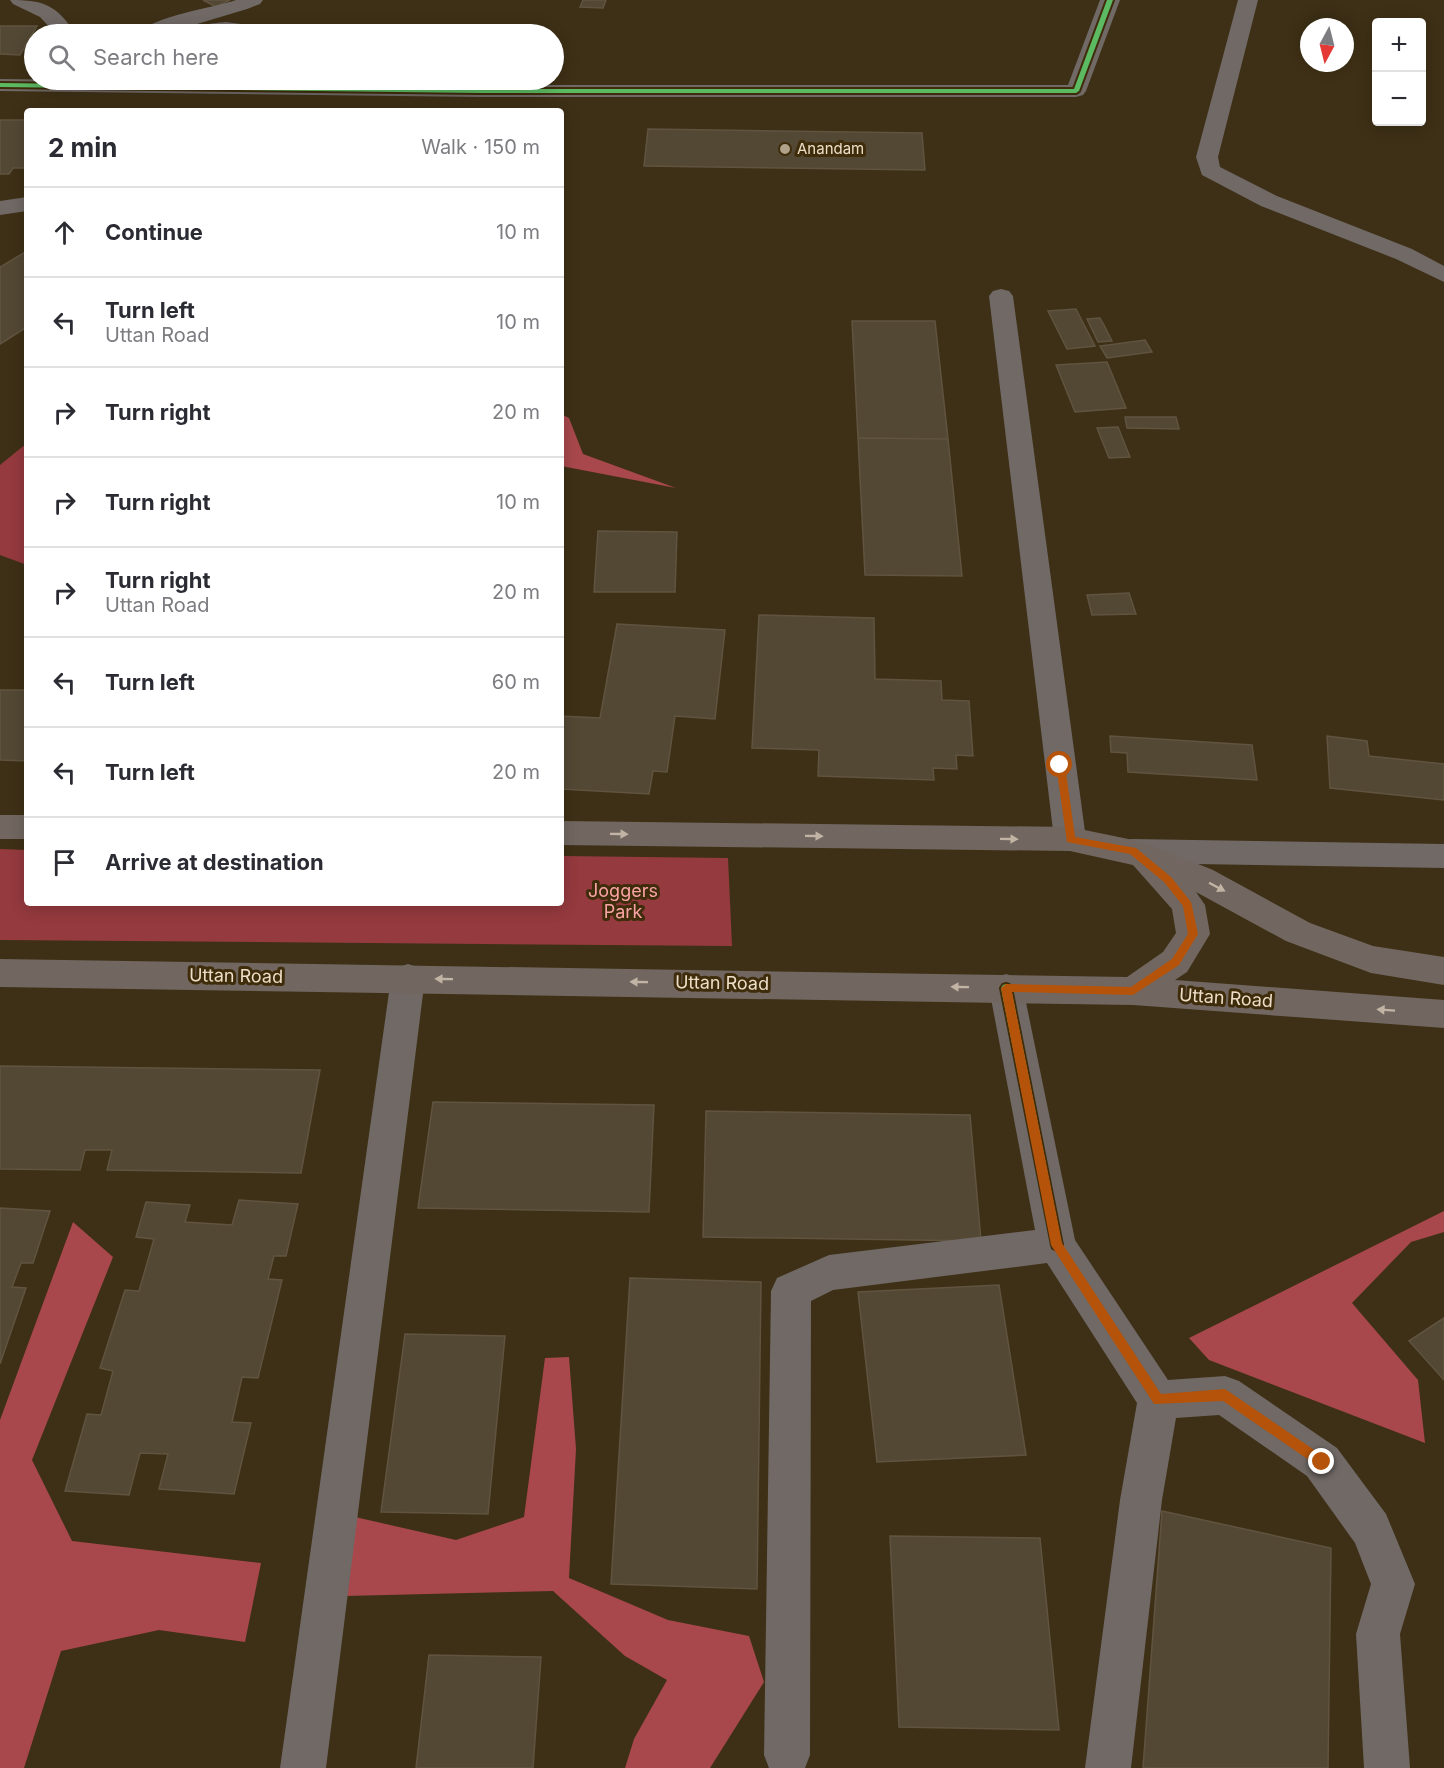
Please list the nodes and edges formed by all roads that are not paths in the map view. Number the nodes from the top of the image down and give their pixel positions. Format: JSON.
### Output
{"nodes":[{"id":1,"x":20,"y":0,"type":"edge"},
{"id":2,"x":193,"y":0,"type":"edge"},
{"id":3,"x":253,"y":0,"type":"edge"},
{"id":4,"x":1110,"y":0,"type":"edge"},
{"id":5,"x":1248,"y":0,"type":"edge"},
{"id":6,"x":220,"y":12,"type":"junction"},
{"id":7,"x":60,"y":24,"type":"edge"},
{"id":8,"x":172,"y":24,"type":"edge"},
{"id":9,"x":24,"y":80,"type":"edge"},
{"id":10,"x":0,"y":85,"type":"edge"},
{"id":11,"x":160,"y":90,"type":"edge"},
{"id":12,"x":452,"y":90,"type":"edge"},
{"id":13,"x":480,"y":91,"type":"junction"},
{"id":14,"x":150,"y":108,"type":"edge"},
{"id":15,"x":469,"y":108,"type":"edge"},
{"id":16,"x":24,"y":204,"type":"edge"},
{"id":17,"x":0,"y":208,"type":"edge"},
{"id":18,"x":1444,"y":274,"type":"edge"},
{"id":19,"x":1001,"y":296,"type":"dead end"},
{"id":20,"x":0,"y":827,"type":"edge"},
{"id":21,"x":24,"y":827,"type":"edge"},
{"id":22,"x":564,"y":833,"type":"edge"},
{"id":23,"x":1070,"y":839,"type":"junction"},
{"id":24,"x":1132,"y":851,"type":"junction"},
{"id":25,"x":1444,"y":856,"type":"edge"},
{"id":26,"x":1444,"y":971,"type":"edge"},
{"id":27,"x":0,"y":974,"type":"edge"},
{"id":28,"x":408,"y":978,"type":"junction"},
{"id":29,"x":1006,"y":988,"type":"junction"},
{"id":30,"x":1133,"y":991,"type":"junction"},
{"id":31,"x":1444,"y":1014,"type":"edge"},
{"id":32,"x":1057,"y":1245,"type":"junction"},
{"id":33,"x":1158,"y":1400,"type":"junction"},
{"id":34,"x":787,"y":1755,"type":"dead end"},
{"id":35,"x":303,"y":1768,"type":"edge"},
{"id":36,"x":1108,"y":1768,"type":"edge"},
{"id":37,"x":1387,"y":1768,"type":"edge"}],
"edges":[{"from":1,"to":7,"type":"street"},
{"from":2,"to":6,"type":"street"},
{"from":3,"to":6,"type":"street"},
{"from":4,"to":13,"type":"street"},
{"from":5,"to":18,"type":"street"},
{"from":6,"to":8,"type":"street"},
{"from":9,"to":10,"type":"street"},
{"from":11,"to":14,"type":"street"},
{"from":12,"to":13,"type":"street"},
{"from":13,"to":15,"type":"street"},
{"from":16,"to":17,"type":"street"},
{"from":19,"to":23,"type":"street"},
{"from":20,"to":21,"type":"main road"},
{"from":22,"to":23,"type":"main road","one_way":true},
{"from":23,"to":24,"type":"main road"},
{"from":24,"to":25,"type":"street"},
{"from":24,"to":26,"type":"main road","one_way":true},
{"from":24,"to":30,"type":"main road"},
{"from":27,"to":28,"type":"main road","name":"Uttan Road"},
{"from":29,"to":28,"type":"main road","name":"Uttan Road","one_way":true},
{"from":28,"to":35,"type":"street"},
{"from":29,"to":30,"type":"main road","name":"Uttan Road"},
{"from":29,"to":32,"type":"street"},
{"from":31,"to":30,"type":"main road","name":"Uttan Road","one_way":true},
{"from":32,"to":33,"type":"street"},
{"from":32,"to":34,"type":"street"},
{"from":33,"to":36,"type":"street"},
{"from":33,"to":37,"type":"street"}]}
